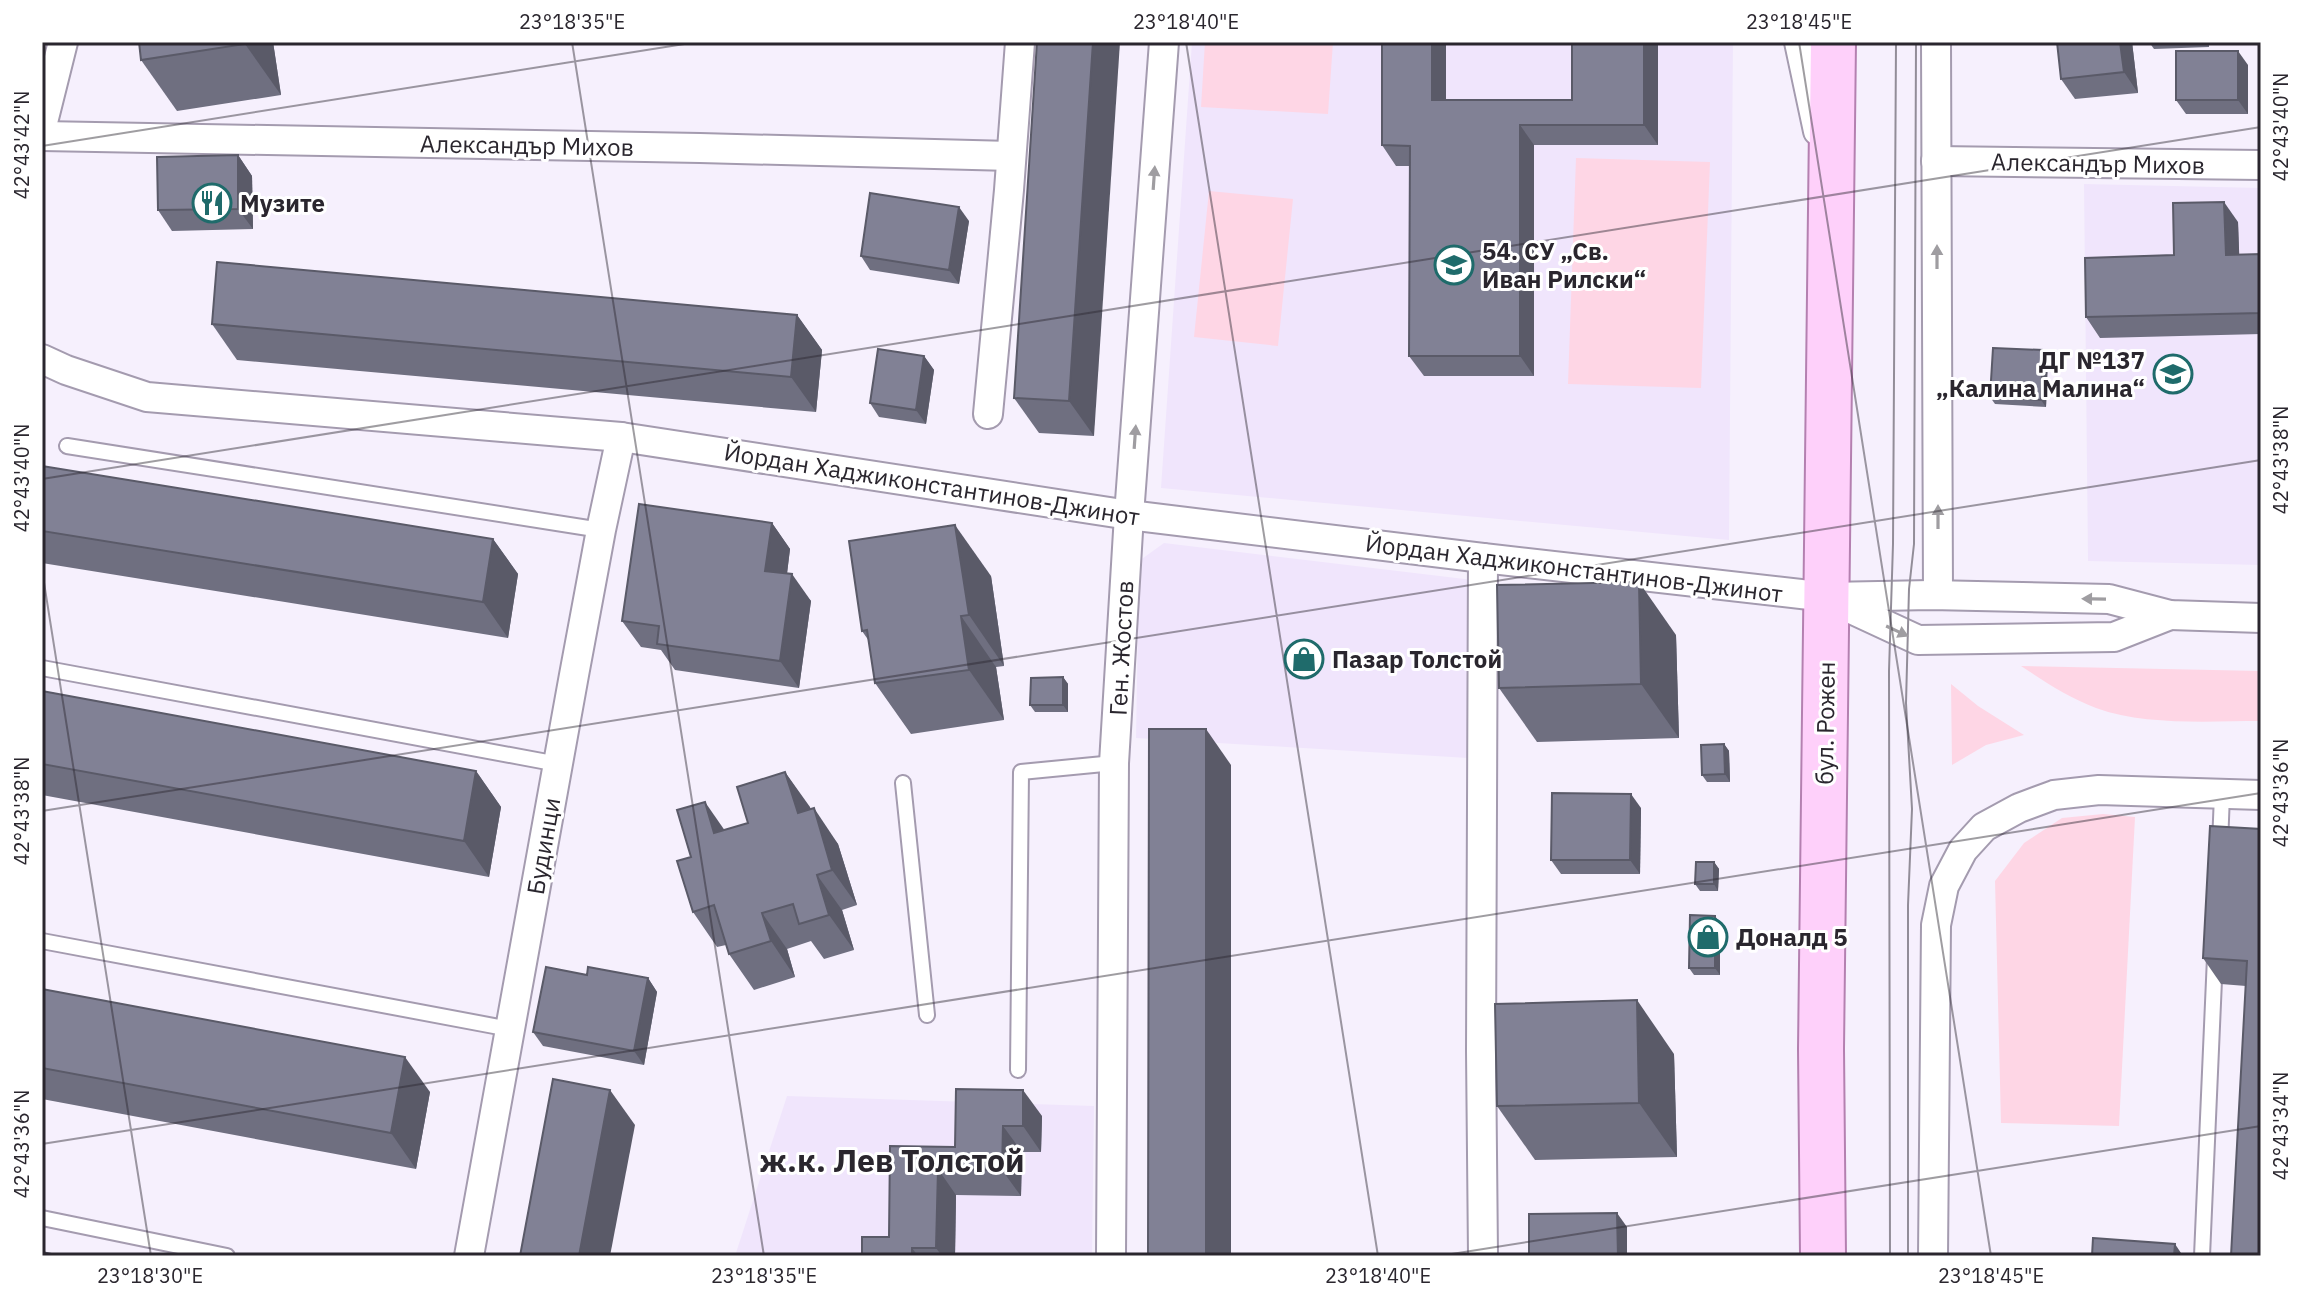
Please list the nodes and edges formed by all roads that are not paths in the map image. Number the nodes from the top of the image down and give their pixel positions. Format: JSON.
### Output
{"nodes":[{"id":1,"x":63,"y":42,"type":"edge"},
{"id":2,"x":1020,"y":42,"type":"edge"},
{"id":3,"x":1164,"y":42,"type":"edge"},
{"id":4,"x":1799,"y":42,"type":"edge"},
{"id":5,"x":1833,"y":42,"type":"edge"},
{"id":6,"x":1936,"y":42,"type":"edge"},
{"id":7,"x":42,"y":126,"type":"edge"},
{"id":8,"x":42,"y":136,"type":"edge"},
{"id":9,"x":1011,"y":156,"type":"junction"},
{"id":10,"x":1936,"y":161,"type":"junction"},
{"id":11,"x":2261,"y":165,"type":"edge"},
{"id":12,"x":1831,"y":191,"type":"junction"},
{"id":13,"x":42,"y":359,"type":"edge"},
{"id":14,"x":988,"y":414,"type":"dead end"},
{"id":15,"x":621,"y":437,"type":"junction"},
{"id":16,"x":67,"y":446,"type":"dead end"},
{"id":17,"x":1129,"y":515,"type":"junction"},
{"id":18,"x":601,"y":530,"type":"junction"},
{"id":19,"x":1483,"y":558,"type":"junction"},
{"id":20,"x":1938,"y":595,"type":"junction"},
{"id":21,"x":1827,"y":597,"type":"junction"},
{"id":22,"x":2170,"y":615,"type":"junction"},
{"id":23,"x":2261,"y":618,"type":"edge"},
{"id":24,"x":42,"y":668,"type":"edge"},
{"id":25,"x":1114,"y":763,"type":"junction"},
{"id":26,"x":558,"y":764,"type":"junction"},
{"id":27,"x":903,"y":783,"type":"dead end"},
{"id":28,"x":2222,"y":795,"type":"junction"},
{"id":29,"x":2261,"y":795,"type":"edge"},
{"id":30,"x":2219,"y":858,"type":"edge"},
{"id":31,"x":2216,"y":938,"type":"edge"},
{"id":32,"x":42,"y":941,"type":"edge"},
{"id":33,"x":927,"y":1015,"type":"dead end"},
{"id":34,"x":510,"y":1029,"type":"junction"},
{"id":35,"x":1018,"y":1070,"type":"dead end"},
{"id":36,"x":42,"y":1218,"type":"edge"},
{"id":37,"x":227,"y":1256,"type":"edge"},
{"id":38,"x":469,"y":1256,"type":"edge"},
{"id":39,"x":1111,"y":1256,"type":"edge"},
{"id":40,"x":1483,"y":1256,"type":"edge"},
{"id":41,"x":1823,"y":1256,"type":"edge"},
{"id":42,"x":1933,"y":1256,"type":"edge"},
{"id":43,"x":2202,"y":1256,"type":"edge"}],
"edges":[{"from":1,"to":7,"type":"street"},
{"from":2,"to":9,"type":"street"},
{"from":17,"to":3,"type":"street","name":"Ген. Жостов","one_way":true},
{"from":4,"to":12,"type":"street","name":"бул. Рожен"},
{"from":5,"to":12,"type":"main road","name":"бул. Рожен"},
{"from":6,"to":10,"type":"street"},
{"from":8,"to":9,"type":"street","name":"Александър Михов"},
{"from":9,"to":14,"type":"street"},
{"from":10,"to":11,"type":"street","name":"Александър Михов"},
{"from":20,"to":10,"type":"street","one_way":true},
{"from":12,"to":21,"type":"main road","name":"бул. Рожен"},
{"from":13,"to":15,"type":"street","name":"Йордан Хаджиконстантинов-Джинот"},
{"from":15,"to":17,"type":"street","name":"Йордан Хаджиконстантинов-Джинот"},
{"from":15,"to":18,"type":"street","name":"Будинци"},
{"from":16,"to":18,"type":"lane"},
{"from":17,"to":19,"type":"street","name":"Йордан Хаджиконстантинов-Джинот"},
{"from":17,"to":25,"type":"street","name":"Ген. Жостов"},
{"from":18,"to":26,"type":"street","name":"Будинци"},
{"from":19,"to":21,"type":"street","name":"Йордан Хаджиконстантинов-Джинот"},
{"from":19,"to":40,"type":"street"},
{"from":20,"to":21,"type":"street"},
{"from":22,"to":20,"type":"street","one_way":true},
{"from":21,"to":22,"type":"street","one_way":true},
{"from":21,"to":41,"type":"main road","name":"бул. Рожен"},
{"from":22,"to":23,"type":"street"},
{"from":24,"to":26,"type":"lane"},
{"from":25,"to":35,"type":"lane"},
{"from":25,"to":39,"type":"street","name":"Ген. Жостов"},
{"from":26,"to":34,"type":"street","name":"Будинци"},
{"from":27,"to":33,"type":"lane"},
{"from":28,"to":29,"type":"street"},
{"from":28,"to":30,"type":"lane"},
{"from":28,"to":42,"type":"street"},
{"from":31,"to":43,"type":"lane"},
{"from":32,"to":34,"type":"lane"},
{"from":34,"to":38,"type":"street","name":"Будинци"},
{"from":36,"to":37,"type":"lane"}]}
